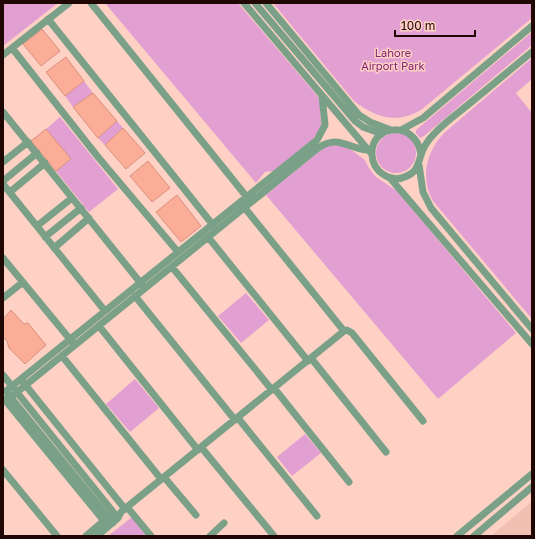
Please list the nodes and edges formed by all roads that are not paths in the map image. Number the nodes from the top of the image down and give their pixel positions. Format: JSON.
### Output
{"nodes":[{"id":1,"x":68,"y":3,"type":"edge"},
{"id":2,"x":91,"y":3,"type":"edge"},
{"id":3,"x":244,"y":3,"type":"edge"},
{"id":4,"x":255,"y":3,"type":"edge"},
{"id":5,"x":266,"y":3,"type":"edge"},
{"id":6,"x":48,"y":20,"type":"junction"},
{"id":7,"x":532,"y":26,"type":"edge"},
{"id":8,"x":12,"y":48,"type":"junction"},
{"id":9,"x":532,"y":52,"type":"edge"},
{"id":10,"x":3,"y":55,"type":"edge"},
{"id":11,"x":322,"y":96,"type":"junction"},
{"id":12,"x":3,"y":112,"type":"edge"},
{"id":13,"x":391,"y":130,"type":"junction"},
{"id":14,"x":401,"y":130,"type":"junction"},
{"id":15,"x":382,"y":134,"type":"junction"},
{"id":16,"x":28,"y":142,"type":"junction"},
{"id":17,"x":370,"y":152,"type":"junction"},
{"id":18,"x":37,"y":153,"type":"junction"},
{"id":19,"x":421,"y":155,"type":"junction"},
{"id":20,"x":3,"y":162,"type":"edge"},
{"id":21,"x":44,"y":163,"type":"junction"},
{"id":22,"x":419,"y":165,"type":"junction"},
{"id":23,"x":390,"y":178,"type":"junction"},
{"id":24,"x":3,"y":181,"type":"edge"},
{"id":25,"x":3,"y":184,"type":"edge"},
{"id":26,"x":10,"y":192,"type":"junction"},
{"id":27,"x":72,"y":198,"type":"junction"},
{"id":28,"x":246,"y":202,"type":"junction"},
{"id":29,"x":81,"y":208,"type":"junction"},
{"id":30,"x":89,"y":218,"type":"junction"},
{"id":31,"x":213,"y":225,"type":"junction"},
{"id":32,"x":37,"y":226,"type":"junction"},
{"id":33,"x":45,"y":237,"type":"junction"},
{"id":34,"x":208,"y":237,"type":"junction"},
{"id":35,"x":54,"y":248,"type":"junction"},
{"id":36,"x":178,"y":252,"type":"junction"},
{"id":37,"x":3,"y":258,"type":"edge"},
{"id":38,"x":172,"y":267,"type":"junction"},
{"id":39,"x":23,"y":282,"type":"junction"},
{"id":40,"x":143,"y":285,"type":"junction"},
{"id":41,"x":134,"y":296,"type":"junction"},
{"id":42,"x":3,"y":298,"type":"edge"},
{"id":43,"x":105,"y":311,"type":"junction"},
{"id":44,"x":99,"y":326,"type":"junction"},
{"id":45,"x":532,"y":329,"type":"edge"},
{"id":46,"x":344,"y":331,"type":"junction"},
{"id":47,"x":72,"y":342,"type":"junction"},
{"id":48,"x":532,"y":344,"type":"edge"},
{"id":49,"x":62,"y":356,"type":"junction"},
{"id":50,"x":310,"y":360,"type":"junction"},
{"id":51,"x":3,"y":376,"type":"edge"},
{"id":52,"x":23,"y":382,"type":"junction"},
{"id":53,"x":273,"y":389,"type":"junction"},
{"id":54,"x":8,"y":394,"type":"edge"},
{"id":55,"x":236,"y":419,"type":"junction"},
{"id":56,"x":423,"y":421,"type":"dead end"},
{"id":57,"x":199,"y":449,"type":"junction"},
{"id":58,"x":386,"y":452,"type":"dead end"},
{"id":59,"x":3,"y":470,"type":"edge"},
{"id":60,"x":532,"y":474,"type":"edge"},
{"id":61,"x":163,"y":478,"type":"junction"},
{"id":62,"x":350,"y":482,"type":"dead end"},
{"id":63,"x":532,"y":487,"type":"edge"},
{"id":64,"x":116,"y":515,"type":"junction"},
{"id":65,"x":196,"y":515,"type":"dead end"},
{"id":66,"x":317,"y":516,"type":"dead end"},
{"id":67,"x":224,"y":523,"type":"dead end"},
{"id":68,"x":57,"y":536,"type":"edge"},
{"id":69,"x":86,"y":536,"type":"edge"},
{"id":70,"x":97,"y":536,"type":"edge"},
{"id":71,"x":152,"y":536,"type":"edge"},
{"id":72,"x":210,"y":536,"type":"edge"},
{"id":73,"x":274,"y":536,"type":"edge"},
{"id":74,"x":457,"y":536,"type":"edge"},
{"id":75,"x":474,"y":536,"type":"edge"}],
"edges":[{"from":1,"to":6,"type":"street"},
{"from":2,"to":28,"type":"street"},
{"from":3,"to":11,"type":"street"},
{"from":4,"to":15,"type":"street"},
{"from":5,"to":13,"type":"street"},
{"from":6,"to":8,"type":"street"},
{"from":6,"to":31,"type":"street"},
{"from":7,"to":14,"type":"street"},
{"from":8,"to":10,"type":"street"},
{"from":8,"to":36,"type":"street"},
{"from":9,"to":19,"type":"street"},
{"from":11,"to":17,"type":"street"},
{"from":11,"to":28,"type":"street"},
{"from":12,"to":16,"type":"street"},
{"from":13,"to":14,"type":"street"},
{"from":13,"to":15,"type":"street"},
{"from":14,"to":19,"type":"street"},
{"from":15,"to":17,"type":"street"},
{"from":16,"to":18,"type":"street"},
{"from":16,"to":20,"type":"street"},
{"from":17,"to":23,"type":"street"},
{"from":17,"to":28,"type":"street"},
{"from":18,"to":21,"type":"street"},
{"from":18,"to":24,"type":"street"},
{"from":19,"to":22,"type":"street"},
{"from":21,"to":26,"type":"street"},
{"from":21,"to":27,"type":"street"},
{"from":22,"to":23,"type":"street"},
{"from":22,"to":45,"type":"street"},
{"from":23,"to":48,"type":"street"},
{"from":25,"to":26,"type":"street"},
{"from":26,"to":32,"type":"street"},
{"from":27,"to":29,"type":"street"},
{"from":27,"to":32,"type":"street"},
{"from":28,"to":31,"type":"street"},
{"from":28,"to":34,"type":"street"},
{"from":28,"to":46,"type":"street"},
{"from":29,"to":30,"type":"street"},
{"from":29,"to":33,"type":"street"},
{"from":30,"to":35,"type":"street"},
{"from":30,"to":40,"type":"street"},
{"from":31,"to":36,"type":"street"},
{"from":32,"to":33,"type":"street"},
{"from":33,"to":35,"type":"street"},
{"from":34,"to":38,"type":"street"},
{"from":34,"to":50,"type":"street"},
{"from":35,"to":43,"type":"street"},
{"from":36,"to":40,"type":"street"},
{"from":37,"to":39,"type":"street"},
{"from":38,"to":40,"type":"street"},
{"from":38,"to":53,"type":"street"},
{"from":39,"to":42,"type":"street"},
{"from":39,"to":47,"type":"street"},
{"from":40,"to":41,"type":"street"},
{"from":40,"to":43,"type":"street"},
{"from":41,"to":44,"type":"street"},
{"from":41,"to":55,"type":"street"},
{"from":43,"to":47,"type":"street"},
{"from":44,"to":47,"type":"street"},
{"from":44,"to":57,"type":"street"},
{"from":46,"to":50,"type":"street"},
{"from":46,"to":56,"type":"street"},
{"from":47,"to":49,"type":"street"},
{"from":47,"to":52,"type":"street"},
{"from":49,"to":52,"type":"street"},
{"from":49,"to":61,"type":"street"},
{"from":50,"to":53,"type":"street"},
{"from":50,"to":58,"type":"street"},
{"from":51,"to":54,"type":"street"},
{"from":52,"to":54,"type":"street"},
{"from":52,"to":64,"type":"street"},
{"from":53,"to":55,"type":"street"},
{"from":53,"to":62,"type":"street"},
{"from":54,"to":64,"type":"street"},
{"from":55,"to":57,"type":"street"},
{"from":55,"to":66,"type":"street"},
{"from":57,"to":61,"type":"street"},
{"from":57,"to":73,"type":"street"},
{"from":59,"to":68,"type":"street"},
{"from":60,"to":74,"type":"street"},
{"from":61,"to":64,"type":"street"},
{"from":61,"to":65,"type":"street"},
{"from":63,"to":75,"type":"street"},
{"from":64,"to":69,"type":"street"},
{"from":64,"to":70,"type":"street"},
{"from":64,"to":71,"type":"street"},
{"from":67,"to":72,"type":"street"}]}
